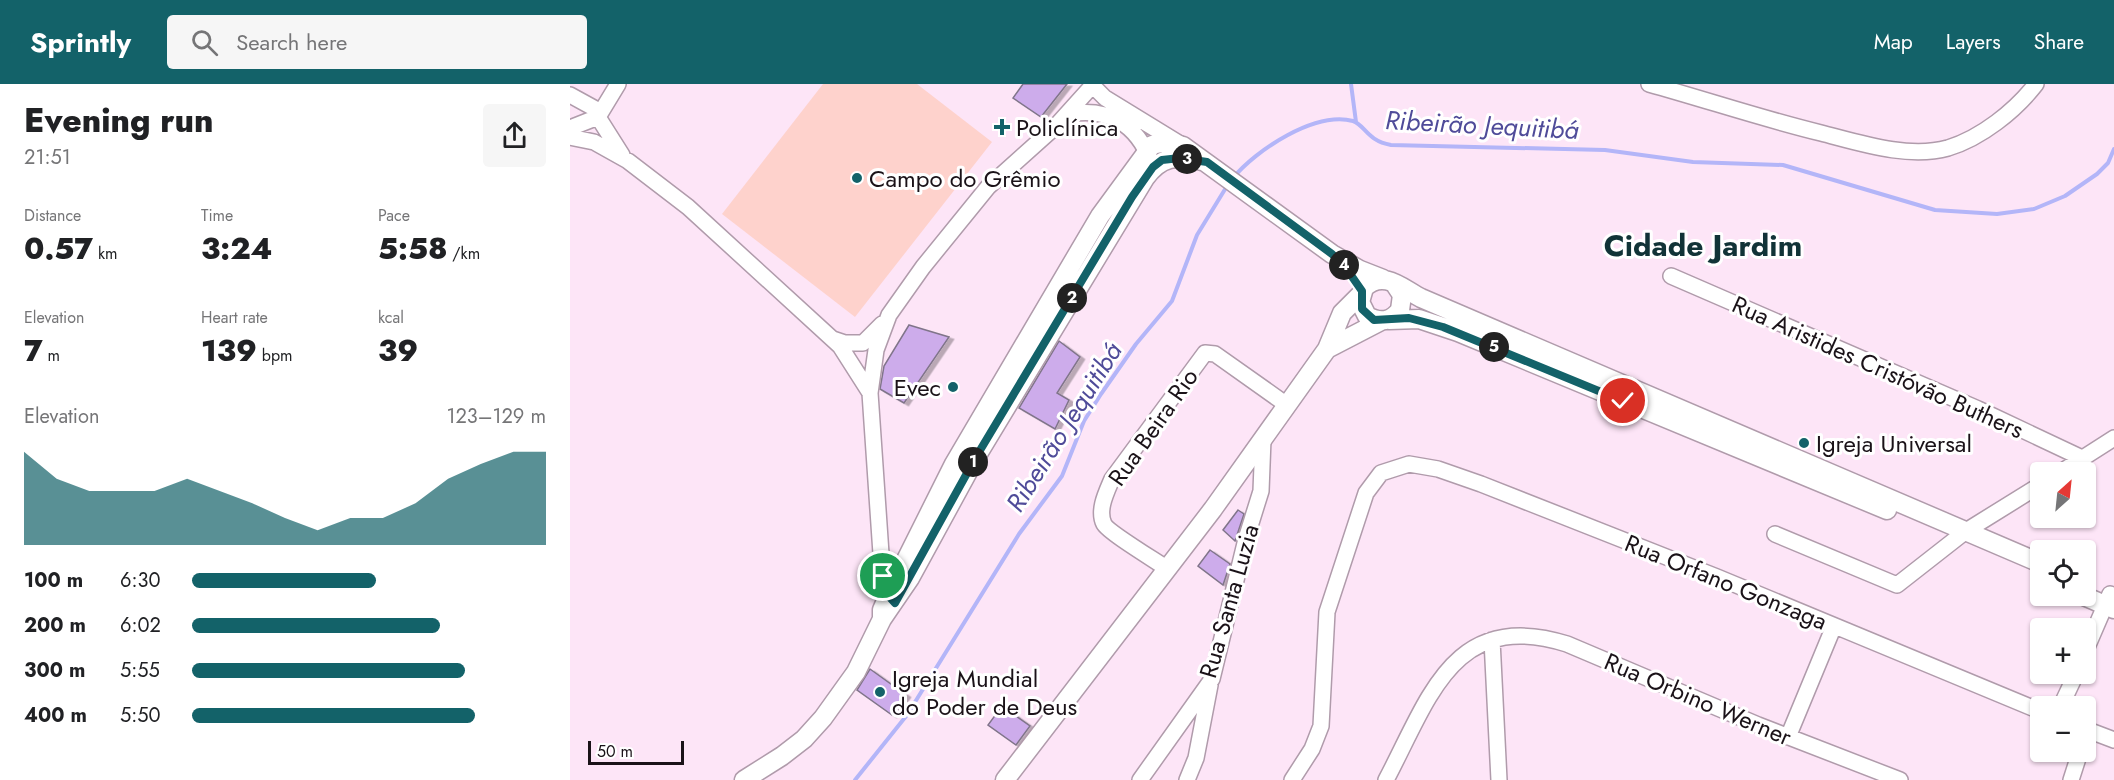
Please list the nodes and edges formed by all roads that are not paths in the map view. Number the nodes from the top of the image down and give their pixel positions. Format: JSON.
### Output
{"nodes":[{"id":1,"x":618,"y":84,"type":"edge"},
{"id":2,"x":1649,"y":84,"type":"edge"},
{"id":3,"x":2036,"y":84,"type":"edge"},
{"id":4,"x":1091,"y":85,"type":"edge"},
{"id":5,"x":570,"y":94,"type":"edge"},
{"id":6,"x":599,"y":114,"type":"junction"},
{"id":7,"x":1069,"y":114,"type":"junction"},
{"id":8,"x":570,"y":128,"type":"edge"},
{"id":9,"x":570,"y":137,"type":"edge"},
{"id":10,"x":1183,"y":146,"type":"junction"},
{"id":11,"x":1150,"y":159,"type":"junction"},
{"id":12,"x":628,"y":161,"type":"junction"},
{"id":13,"x":1211,"y":165,"type":"junction"},
{"id":14,"x":1332,"y":254,"type":"junction"},
{"id":15,"x":1671,"y":276,"type":"dead end"},
{"id":16,"x":1389,"y":280,"type":"junction"},
{"id":17,"x":1361,"y":293,"type":"junction"},
{"id":18,"x":889,"y":315,"type":"junction"},
{"id":19,"x":1385,"y":320,"type":"junction"},
{"id":20,"x":831,"y":338,"type":"junction"},
{"id":21,"x":1327,"y":349,"type":"junction"},
{"id":22,"x":870,"y":393,"type":"junction"},
{"id":23,"x":1287,"y":405,"type":"junction"},
{"id":24,"x":2114,"y":438,"type":"edge"},
{"id":25,"x":1263,"y":439,"type":"junction"},
{"id":26,"x":2084,"y":459,"type":"junction"},
{"id":27,"x":2079,"y":462,"type":"edge"},
{"id":28,"x":2030,"y":491,"type":"edge"},
{"id":29,"x":1775,"y":534,"type":"dead end"},
{"id":30,"x":1960,"y":535,"type":"junction"},
{"id":31,"x":2030,"y":560,"type":"edge"},
{"id":32,"x":1166,"y":567,"type":"junction"},
{"id":33,"x":2030,"y":571,"type":"edge"},
{"id":34,"x":2096,"y":591,"type":"edge"},
{"id":35,"x":2096,"y":598,"type":"edge"},
{"id":36,"x":892,"y":599,"type":"junction"},
{"id":37,"x":2111,"y":601,"type":"edge"},
{"id":38,"x":1834,"y":626,"type":"junction"},
{"id":39,"x":2096,"y":630,"type":"edge"},
{"id":40,"x":1492,"y":640,"type":"junction"},
{"id":41,"x":1212,"y":679,"type":"junction"},
{"id":42,"x":2030,"y":707,"type":"edge"},
{"id":43,"x":2096,"y":735,"type":"edge"},
{"id":44,"x":1788,"y":737,"type":"junction"},
{"id":45,"x":2114,"y":740,"type":"edge"},
{"id":46,"x":2077,"y":762,"type":"edge"},
{"id":47,"x":744,"y":780,"type":"edge"},
{"id":48,"x":1005,"y":780,"type":"edge"},
{"id":49,"x":1140,"y":780,"type":"edge"},
{"id":50,"x":1187,"y":780,"type":"edge"},
{"id":51,"x":1292,"y":780,"type":"edge"},
{"id":52,"x":1386,"y":780,"type":"edge"},
{"id":53,"x":1499,"y":780,"type":"edge"},
{"id":54,"x":1900,"y":780,"type":"edge"},
{"id":55,"x":2071,"y":780,"type":"edge"}],
"edges":[{"from":1,"to":6,"type":"street"},
{"from":2,"to":3,"type":"street"},
{"from":4,"to":7,"type":"street"},
{"from":4,"to":10,"type":"street"},
{"from":5,"to":6,"type":"street"},
{"from":6,"to":8,"type":"street"},
{"from":6,"to":12,"type":"street"},
{"from":7,"to":11,"type":"street"},
{"from":7,"to":18,"type":"street"},
{"from":9,"to":12,"type":"street"},
{"from":10,"to":11,"type":"street"},
{"from":10,"to":13,"type":"street"},
{"from":11,"to":13,"type":"street"},
{"from":11,"to":36,"type":"street"},
{"from":12,"to":20,"type":"street"},
{"from":13,"to":14,"type":"street"},
{"from":14,"to":16,"type":"street"},
{"from":14,"to":17,"type":"street"},
{"from":15,"to":26,"type":"street","name":"Rua Aristides Cristóvão Buthers"},
{"from":16,"to":17,"type":"street"},
{"from":16,"to":19,"type":"street"},
{"from":16,"to":30,"type":"street"},
{"from":17,"to":19,"type":"street"},
{"from":17,"to":21,"type":"street"},
{"from":18,"to":20,"type":"street"},
{"from":18,"to":22,"type":"street"},
{"from":19,"to":21,"type":"street"},
{"from":19,"to":30,"type":"street"},
{"from":20,"to":22,"type":"street"},
{"from":21,"to":23,"type":"street"},
{"from":22,"to":36,"type":"street"},
{"from":23,"to":25,"type":"street"},
{"from":23,"to":32,"type":"street","name":"Rua Beira Rio"},
{"from":24,"to":26,"type":"street"},
{"from":25,"to":32,"type":"street"},
{"from":25,"to":41,"type":"street","name":"Rua Santa Luzia"},
{"from":26,"to":27,"type":"street"},
{"from":28,"to":30,"type":"street"},
{"from":29,"to":30,"type":"street"},
{"from":30,"to":31,"type":"street"},
{"from":30,"to":33,"type":"street"},
{"from":32,"to":48,"type":"street"},
{"from":34,"to":37,"type":"street"},
{"from":35,"to":37,"type":"street"},
{"from":36,"to":47,"type":"street"},
{"from":37,"to":39,"type":"street"},
{"from":38,"to":42,"type":"street","name":"Rua Orfano Gonzaga"},
{"from":38,"to":44,"type":"street"},
{"from":38,"to":51,"type":"street","name":"Rua Orfano Gonzaga"},
{"from":40,"to":44,"type":"street","name":"Rua Orbino Werner"},
{"from":40,"to":52,"type":"street","name":"Rua Orbino Werner"},
{"from":40,"to":53,"type":"street"},
{"from":41,"to":49,"type":"street","name":"Rua Santa Luzia"},
{"from":41,"to":50,"type":"street"},
{"from":43,"to":45,"type":"street"},
{"from":44,"to":54,"type":"street","name":"Rua Orbino Werner"},
{"from":46,"to":55,"type":"street"}]}
